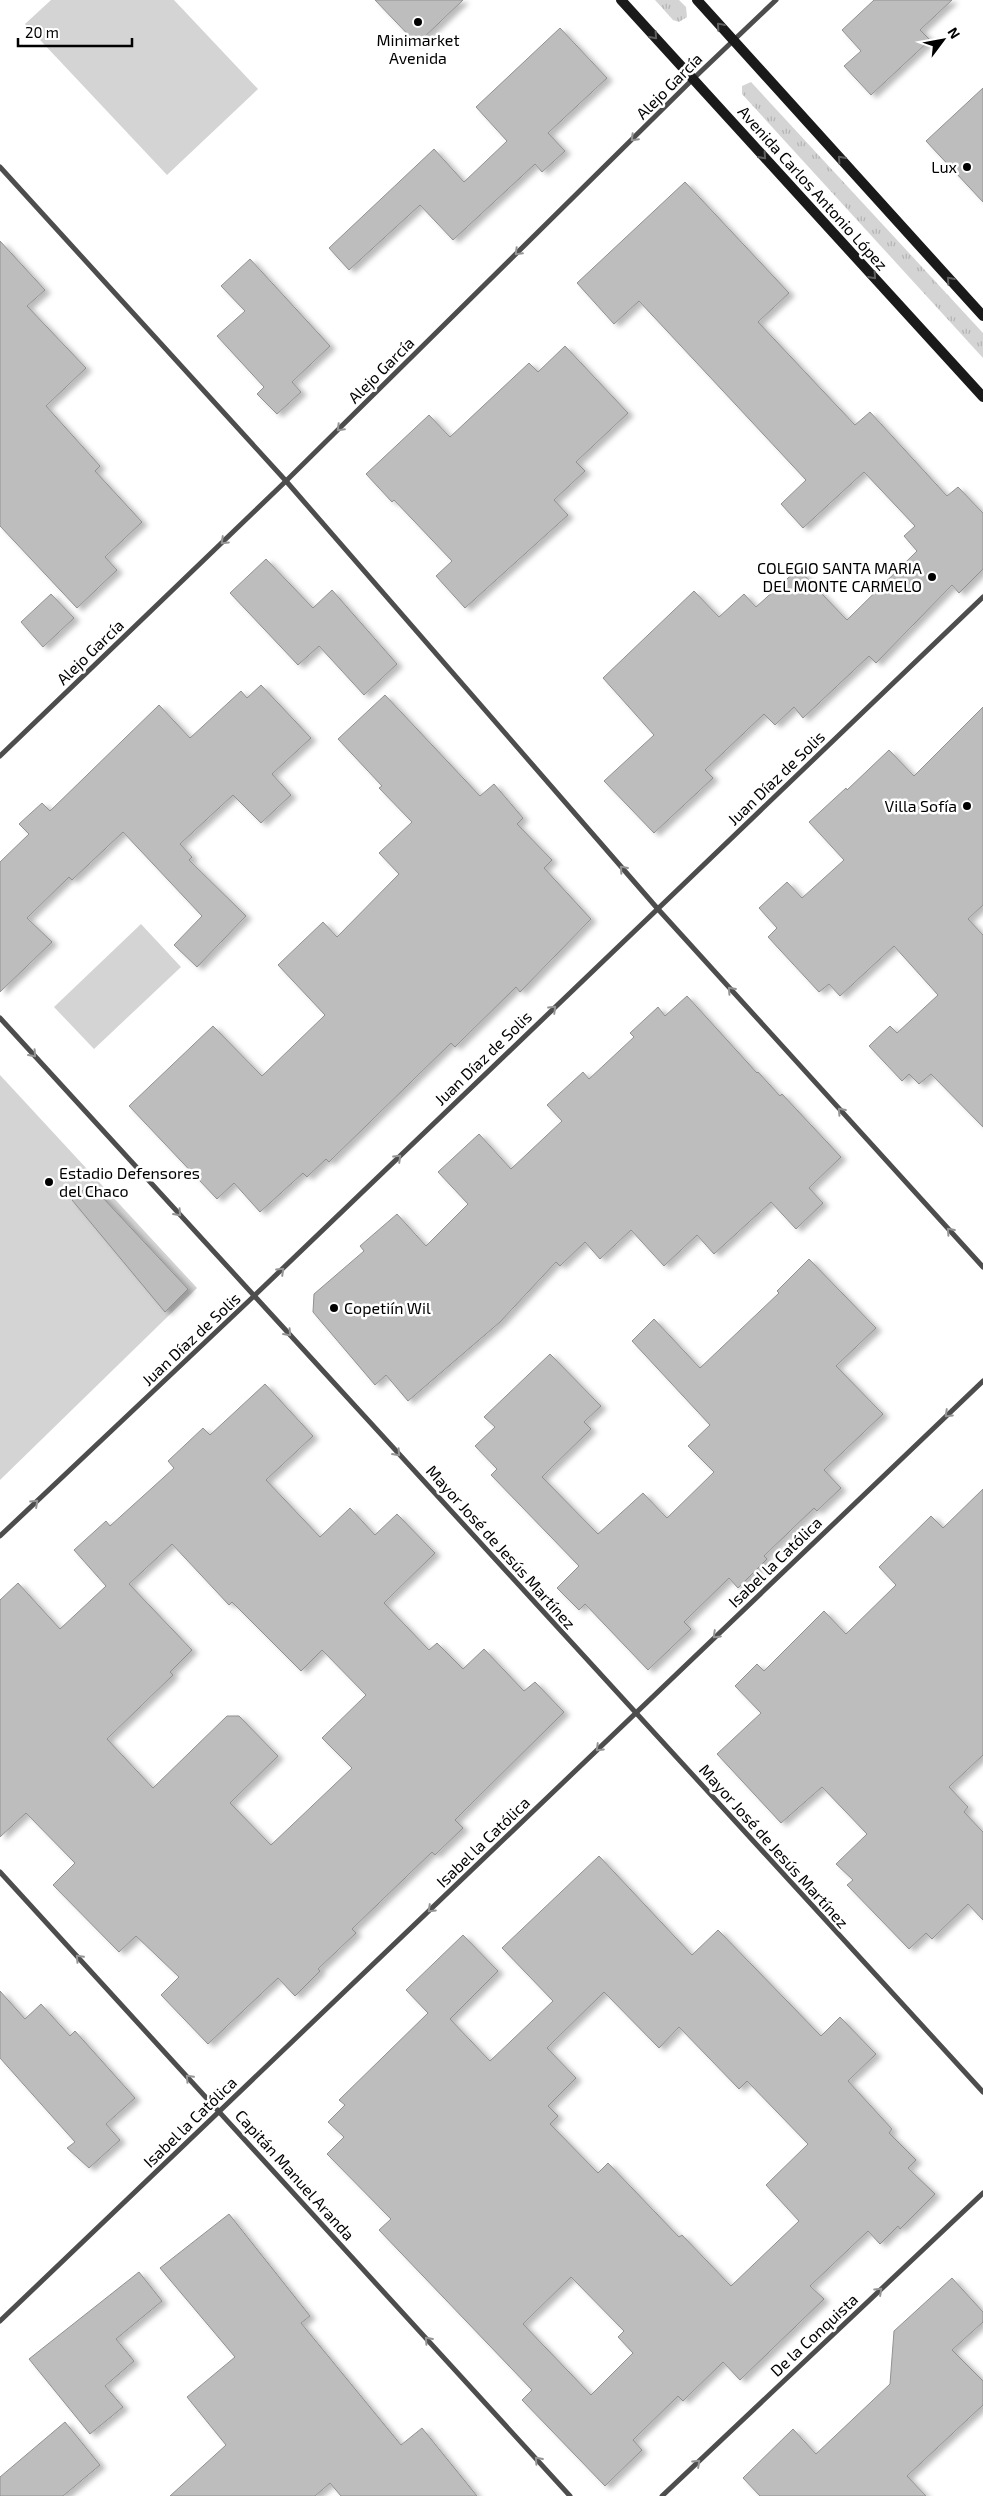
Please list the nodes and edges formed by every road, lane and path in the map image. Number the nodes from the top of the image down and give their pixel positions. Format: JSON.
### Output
{"nodes":[{"id":1,"x":621,"y":0,"type":"edge"},
{"id":2,"x":697,"y":0,"type":"edge"},
{"id":3,"x":776,"y":0,"type":"edge"},
{"id":4,"x":733,"y":41,"type":"junction"},
{"id":5,"x":693,"y":79,"type":"junction"},
{"id":6,"x":0,"y":167,"type":"edge"},
{"id":7,"x":983,"y":316,"type":"edge"},
{"id":8,"x":983,"y":397,"type":"edge"},
{"id":9,"x":286,"y":481,"type":"junction"},
{"id":10,"x":983,"y":598,"type":"edge"},
{"id":11,"x":0,"y":756,"type":"edge"},
{"id":12,"x":657,"y":908,"type":"junction"},
{"id":13,"x":0,"y":1018,"type":"edge"},
{"id":14,"x":983,"y":1267,"type":"edge"},
{"id":15,"x":254,"y":1296,"type":"junction"},
{"id":16,"x":983,"y":1381,"type":"edge"},
{"id":17,"x":0,"y":1536,"type":"edge"},
{"id":18,"x":636,"y":1713,"type":"junction"},
{"id":19,"x":0,"y":1872,"type":"edge"},
{"id":20,"x":983,"y":2092,"type":"edge"},
{"id":21,"x":219,"y":2111,"type":"junction"},
{"id":22,"x":983,"y":2193,"type":"edge"},
{"id":23,"x":0,"y":2321,"type":"edge"},
{"id":24,"x":570,"y":2496,"type":"edge"},
{"id":25,"x":662,"y":2496,"type":"edge"}],
"edges":[{"from":1,"to":5,"type":"main road","name":"Avenida Carlos Antonio López","one_way":true},
{"from":4,"to":2,"type":"main road","one_way":true},
{"from":3,"to":4,"type":"street","name":"Alejo García"},
{"from":4,"to":5,"type":"street","name":"Alejo García"},
{"from":7,"to":4,"type":"main road","one_way":true},
{"from":5,"to":8,"type":"main road","name":"Avenida Carlos Antonio López","one_way":true},
{"from":5,"to":9,"type":"street","name":"Alejo García","one_way":true},
{"from":6,"to":9,"type":"street"},
{"from":9,"to":11,"type":"street","name":"Alejo García","one_way":true},
{"from":12,"to":9,"type":"street","one_way":true},
{"from":10,"to":12,"type":"street","name":"Juan Díaz de Solis"},
{"from":14,"to":12,"type":"street","one_way":true},
{"from":15,"to":12,"type":"street","name":"Juan Díaz de Solis","one_way":true},
{"from":13,"to":15,"type":"street","name":"Mayor José de Jesús Martínez","one_way":true},
{"from":17,"to":15,"type":"street","name":"Juan Díaz de Solis","one_way":true},
{"from":15,"to":18,"type":"street","name":"Mayor José de Jesús Martínez","one_way":true},
{"from":16,"to":18,"type":"street","name":"Isabel la Católica","one_way":true},
{"from":18,"to":20,"type":"street","name":"Mayor José de Jesús Martínez"},
{"from":18,"to":21,"type":"street","name":"Isabel la Católica","one_way":true},
{"from":21,"to":19,"type":"street","name":"Capitán Manuel Aranda","one_way":true},
{"from":21,"to":23,"type":"street","name":"Isabel la Católica"},
{"from":24,"to":21,"type":"street","name":"Capitán Manuel Aranda","one_way":true},
{"from":25,"to":22,"type":"street","name":"De la Conquista","one_way":true}]}
